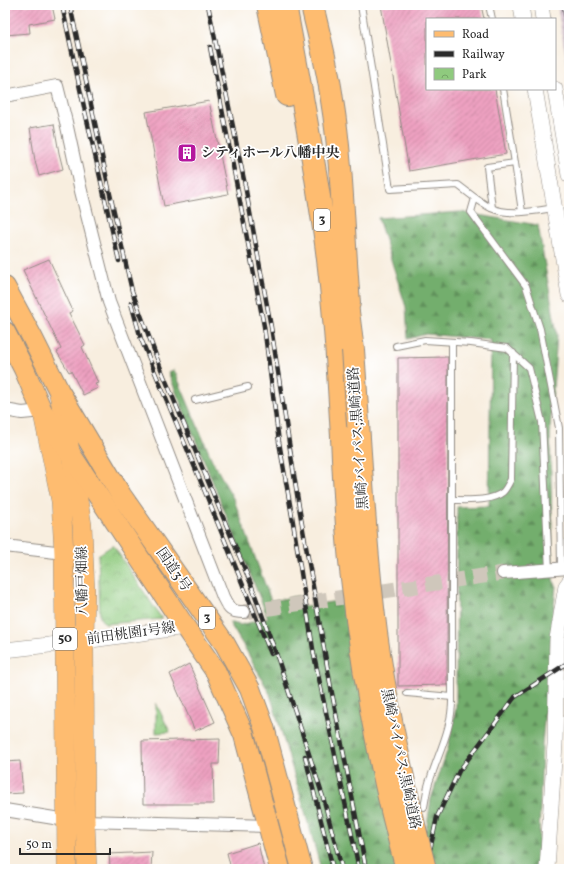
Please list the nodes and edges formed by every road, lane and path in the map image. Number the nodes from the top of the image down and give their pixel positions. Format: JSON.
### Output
{"nodes":[{"id":1,"x":300,"y":5,"type":"edge"},
{"id":2,"x":312,"y":5,"type":"edge"},
{"id":3,"x":361,"y":5,"type":"edge"},
{"id":4,"x":489,"y":5,"type":"edge"},
{"id":5,"x":521,"y":5,"type":"edge"},
{"id":6,"x":541,"y":5,"type":"edge"},
{"id":7,"x":274,"y":6,"type":"edge"},
{"id":8,"x":492,"y":18,"type":"edge"},
{"id":9,"x":523,"y":18,"type":"edge"},
{"id":10,"x":543,"y":18,"type":"edge"},
{"id":11,"x":503,"y":90,"type":"edge"},
{"id":12,"x":535,"y":90,"type":"edge"},
{"id":13,"x":555,"y":90,"type":"edge"},
{"id":14,"x":5,"y":96,"type":"edge"},
{"id":15,"x":515,"y":163,"type":"junction"},
{"id":16,"x":569,"y":175,"type":"edge"},
{"id":17,"x":474,"y":198,"type":"junction"},
{"id":18,"x":492,"y":208,"type":"junction"},
{"id":19,"x":554,"y":208,"type":"junction"},
{"id":20,"x":522,"y":212,"type":"junction"},
{"id":21,"x":5,"y":286,"type":"edge"},
{"id":22,"x":569,"y":295,"type":"edge"},
{"id":23,"x":5,"y":332,"type":"edge"},
{"id":24,"x":452,"y":342,"type":"junction"},
{"id":25,"x":396,"y":346,"type":"dead end"},
{"id":26,"x":345,"y":347,"type":"junction"},
{"id":27,"x":513,"y":353,"type":"junction"},
{"id":28,"x":248,"y":387,"type":"dead end"},
{"id":29,"x":58,"y":391,"type":"junction"},
{"id":30,"x":194,"y":400,"type":"dead end"},
{"id":31,"x":5,"y":410,"type":"edge"},
{"id":32,"x":42,"y":411,"type":"junction"},
{"id":33,"x":71,"y":456,"type":"junction"},
{"id":34,"x":452,"y":500,"type":"junction"},
{"id":35,"x":5,"y":546,"type":"edge"},
{"id":36,"x":64,"y":553,"type":"junction"},
{"id":37,"x":565,"y":569,"type":"edge"},
{"id":38,"x":549,"y":570,"type":"junction"},
{"id":39,"x":503,"y":573,"type":"tunnel mouth"},
{"id":40,"x":569,"y":582,"type":"edge"},
{"id":41,"x":244,"y":612,"type":"tunnel mouth"},
{"id":42,"x":185,"y":627,"type":"junction"},
{"id":43,"x":74,"y":642,"type":"junction"},
{"id":44,"x":5,"y":650,"type":"edge"},
{"id":45,"x":407,"y":693,"type":"dead end"},
{"id":46,"x":452,"y":696,"type":"junction"},
{"id":47,"x":562,"y":743,"type":"edge"},
{"id":48,"x":424,"y":807,"type":"dead end"},
{"id":49,"x":5,"y":810,"type":"edge"},
{"id":50,"x":75,"y":821,"type":"junction"},
{"id":51,"x":268,"y":826,"type":"junction"},
{"id":52,"x":67,"y":869,"type":"edge"},
{"id":53,"x":87,"y":869,"type":"edge"},
{"id":54,"x":280,"y":869,"type":"edge"},
{"id":55,"x":302,"y":869,"type":"edge"},
{"id":56,"x":407,"y":869,"type":"edge"},
{"id":57,"x":425,"y":869,"type":"edge"},
{"id":58,"x":547,"y":869,"type":"edge"}],
"edges":[{"from":1,"to":26,"type":"highway","name":"黒崎バイパス;黒崎道路","number":"3"},
{"from":2,"to":26,"type":"highway"},
{"from":3,"to":17,"type":"lane"},
{"from":4,"to":8,"type":"lane"},
{"from":5,"to":9,"type":"street"},
{"from":6,"to":10,"type":"street"},
{"from":7,"to":26,"type":"highway"},
{"from":11,"to":15,"type":"lane"},
{"from":12,"to":19,"type":"street"},
{"from":13,"to":16,"type":"street"},
{"from":14,"to":41,"type":"street"},
{"from":15,"to":18,"type":"lane"},
{"from":15,"to":20,"type":"lane"},
{"from":17,"to":18,"type":"lane"},
{"from":17,"to":37,"type":"lane"},
{"from":18,"to":20,"type":"lane"},
{"from":19,"to":20,"type":"lane"},
{"from":19,"to":22,"type":"street"},
{"from":21,"to":29,"type":"highway","name":"国道3号","number":"3"},
{"from":23,"to":32,"type":"highway","name":"国道3号","number":"3"},
{"from":24,"to":25,"type":"lane"},
{"from":24,"to":27,"type":"lane"},
{"from":24,"to":34,"type":"lane"},
{"from":26,"to":56,"type":"highway","name":"黒崎バイパス;黒崎道路","number":"3","bridge":true},
{"from":26,"to":57,"type":"highway","name":"黒崎バイパス;黒崎道路","number":"3","bridge":true},
{"from":27,"to":34,"type":"lane"},
{"from":27,"to":38,"type":"lane"},
{"from":28,"to":30,"type":"lane"},
{"from":29,"to":33,"type":"main road","name":"八幡戸畑線","number":"50"},
{"from":29,"to":55,"type":"highway","name":"国道3号","number":"3"},
{"from":31,"to":32,"type":"street"},
{"from":32,"to":33,"type":"highway","name":"国道3号","number":"3"},
{"from":32,"to":36,"type":"main road","name":"八幡戸畑線","number":"50"},
{"from":33,"to":42,"type":"highway","name":"国道3号","number":"3"},
{"from":33,"to":43,"type":"main road","name":"八幡戸畑線","number":"50"},
{"from":34,"to":46,"type":"lane"},
{"from":35,"to":36,"type":"street"},
{"from":36,"to":43,"type":"main road","name":"八幡戸畑線","number":"50"},
{"from":37,"to":38,"type":"street"},
{"from":38,"to":39,"type":"street"},
{"from":40,"to":47,"type":"street"},
{"from":42,"to":43,"type":"street","name":"前田桃園1号線"},
{"from":42,"to":51,"type":"highway","name":"国道3号","number":"3"},
{"from":43,"to":44,"type":"street","name":"前田桃園1号線"},
{"from":43,"to":50,"type":"main road","name":"八幡戸畑線","number":"50"},
{"from":45,"to":46,"type":"lane"},
{"from":46,"to":48,"type":"lane"},
{"from":47,"to":58,"type":"street"},
{"from":49,"to":50,"type":"street"},
{"from":50,"to":51,"type":"street"},
{"from":50,"to":52,"type":"main road","name":"八幡戸畑線","number":"50"},
{"from":50,"to":53,"type":"main road","name":"八幡戸畑線","number":"50"},
{"from":51,"to":54,"type":"highway","name":"国道3号","number":"3"}]}
